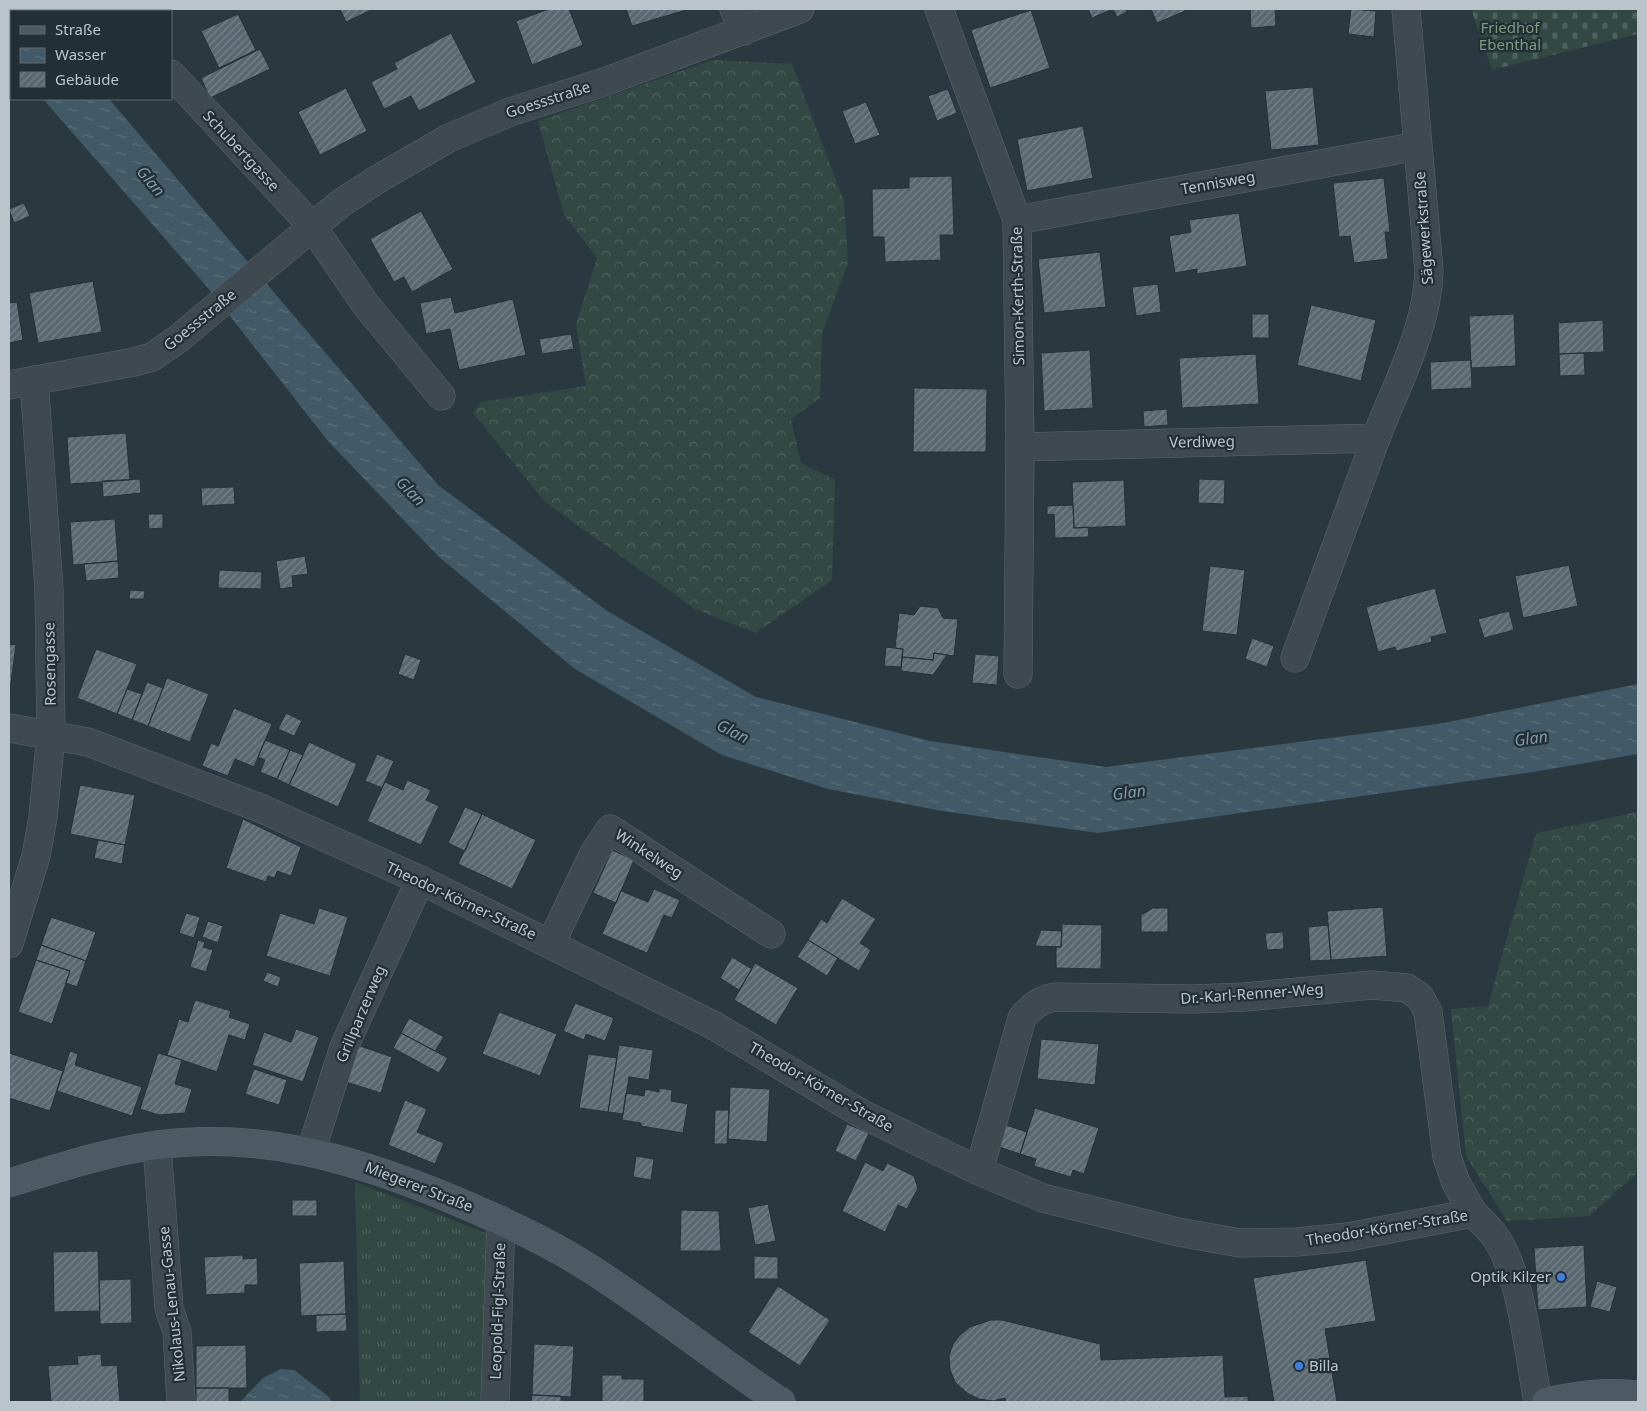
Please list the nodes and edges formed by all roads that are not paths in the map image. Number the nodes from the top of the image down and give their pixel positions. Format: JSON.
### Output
{"nodes":[{"id":1,"x":800,"y":9,"type":"edge"},
{"id":2,"x":939,"y":9,"type":"edge"},
{"id":3,"x":1406,"y":9,"type":"edge"},
{"id":4,"x":739,"y":20,"type":"edge"},
{"id":5,"x":172,"y":75,"type":"edge"},
{"id":6,"x":1418,"y":146,"type":"junction"},
{"id":7,"x":1017,"y":220,"type":"junction"},
{"id":8,"x":312,"y":226,"type":"junction"},
{"id":9,"x":21,"y":382,"type":"edge"},
{"id":10,"x":441,"y":396,"type":"dead end"},
{"id":11,"x":1376,"y":438,"type":"junction"},
{"id":12,"x":1020,"y":447,"type":"junction"},
{"id":13,"x":1295,"y":658,"type":"dead end"},
{"id":14,"x":1018,"y":674,"type":"dead end"},
{"id":15,"x":9,"y":728,"type":"edge"},
{"id":16,"x":51,"y":734,"type":"junction"},
{"id":17,"x":420,"y":880,"type":"junction"},
{"id":18,"x":771,"y":934,"type":"dead end"},
{"id":19,"x":551,"y":943,"type":"junction"},
{"id":20,"x":9,"y":944,"type":"edge"},
{"id":21,"x":157,"y":1145,"type":"junction"},
{"id":22,"x":311,"y":1151,"type":"junction"},
{"id":23,"x":979,"y":1171,"type":"junction"},
{"id":24,"x":9,"y":1183,"type":"edge"},
{"id":25,"x":1473,"y":1213,"type":"junction"},
{"id":26,"x":501,"y":1220,"type":"junction"},
{"id":27,"x":1638,"y":1394,"type":"edge"},
{"id":28,"x":181,"y":1402,"type":"edge"},
{"id":29,"x":495,"y":1402,"type":"edge"},
{"id":30,"x":781,"y":1402,"type":"edge"},
{"id":31,"x":1538,"y":1402,"type":"edge"},
{"id":32,"x":1546,"y":1402,"type":"edge"}],
"edges":[{"from":1,"to":4,"type":"street","name":"Goessstraße"},
{"from":2,"to":7,"type":"street","name":"Simon-Kerth-Straße"},
{"from":3,"to":6,"type":"street","name":"Sägewerkstraße"},
{"from":4,"to":8,"type":"street","name":"Goessstraße"},
{"from":5,"to":8,"type":"street","name":"Schubertgasse"},
{"from":6,"to":7,"type":"street","name":"Tennisweg"},
{"from":6,"to":11,"type":"street","name":"Sägewerkstraße"},
{"from":7,"to":12,"type":"street","name":"Simon-Kerth-Straße"},
{"from":8,"to":9,"type":"street","name":"Goessstraße"},
{"from":8,"to":10,"type":"street"},
{"from":9,"to":16,"type":"street","name":"Rosengasse"},
{"from":11,"to":12,"type":"street","name":"Verdiweg"},
{"from":11,"to":13,"type":"street"},
{"from":12,"to":14,"type":"street"},
{"from":15,"to":16,"type":"street","name":"Theodor-Körner-Straße"},
{"from":16,"to":17,"type":"street","name":"Theodor-Körner-Straße"},
{"from":16,"to":20,"type":"street","name":"Rosengasse"},
{"from":17,"to":19,"type":"street","name":"Theodor-Körner-Straße"},
{"from":17,"to":22,"type":"street","name":"Grillparzerweg"},
{"from":18,"to":19,"type":"street","name":"Winkelweg"},
{"from":19,"to":23,"type":"street","name":"Theodor-Körner-Straße"},
{"from":21,"to":22,"type":"main road","name":"Miegerer Straße"},
{"from":21,"to":24,"type":"main road","name":"Miegerer Straße"},
{"from":21,"to":28,"type":"street","name":"Nikolaus-Lenau-Gasse"},
{"from":22,"to":26,"type":"main road","name":"Miegerer Straße"},
{"from":23,"to":25,"type":"street","name":"Theodor-Körner-Straße"},
{"from":23,"to":25,"type":"street","name":"Dr.-Karl-Renner-Weg"},
{"from":25,"to":31,"type":"street","name":"Theodor-Körner-Straße"},
{"from":26,"to":29,"type":"street","name":"Leopold-Figl-Straße"},
{"from":26,"to":30,"type":"main road","name":"Miegerer Straße"},
{"from":27,"to":32,"type":"main road"}]}
